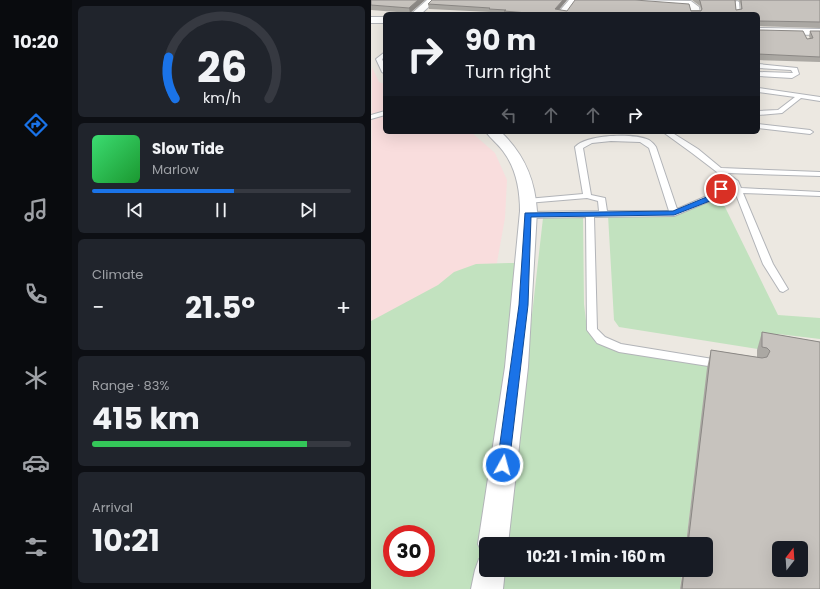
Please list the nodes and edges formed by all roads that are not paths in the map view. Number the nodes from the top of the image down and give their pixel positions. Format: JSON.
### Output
{"nodes":[{"id":1,"x":432,"y":0,"type":"edge"},
{"id":2,"x":574,"y":0,"type":"edge"},
{"id":3,"x":627,"y":0,"type":"edge"},
{"id":4,"x":737,"y":2,"type":"edge"},
{"id":5,"x":418,"y":12,"type":"edge"},
{"id":6,"x":564,"y":12,"type":"edge"},
{"id":7,"x":695,"y":12,"type":"edge"},
{"id":8,"x":738,"y":12,"type":"edge"},
{"id":9,"x":371,"y":20,"type":"edge"},
{"id":10,"x":383,"y":20,"type":"edge"},
{"id":11,"x":760,"y":30,"type":"edge"},
{"id":12,"x":820,"y":32,"type":"edge"},
{"id":13,"x":383,"y":56,"type":"edge"},
{"id":14,"x":760,"y":66,"type":"edge"},
{"id":15,"x":383,"y":68,"type":"edge"},
{"id":16,"x":760,"y":74,"type":"edge"},
{"id":17,"x":760,"y":90,"type":"edge"},
{"id":18,"x":800,"y":96,"type":"junction"},
{"id":19,"x":820,"y":99,"type":"edge"},
{"id":20,"x":760,"y":113,"type":"edge"},
{"id":21,"x":383,"y":114,"type":"edge"},
{"id":22,"x":371,"y":117,"type":"edge"},
{"id":23,"x":760,"y":126,"type":"edge"},
{"id":24,"x":810,"y":132,"type":"dead end"},
{"id":25,"x":495,"y":134,"type":"edge"},
{"id":26,"x":669,"y":134,"type":"edge"},
{"id":27,"x":721,"y":170,"type":"junction"},
{"id":28,"x":820,"y":174,"type":"edge"},
{"id":29,"x":737,"y":186,"type":"junction"},
{"id":30,"x":820,"y":194,"type":"edge"},
{"id":31,"x":587,"y":196,"type":"junction"},
{"id":32,"x":528,"y":208,"type":"junction"},
{"id":33,"x":674,"y":213,"type":"junction"},
{"id":34,"x":603,"y":214,"type":"junction"},
{"id":35,"x":590,"y":215,"type":"junction"},
{"id":36,"x":783,"y":289,"type":"dead end"},
{"id":37,"x":734,"y":366,"type":"edge"},
{"id":38,"x":494,"y":537,"type":"edge"},
{"id":39,"x":488,"y":577,"type":"edge"},
{"id":40,"x":487,"y":589,"type":"edge"}],
"edges":[{"from":1,"to":5,"type":"street"},
{"from":2,"to":6,"type":"street"},
{"from":3,"to":7,"type":"street"},
{"from":4,"to":8,"type":"lane"},
{"from":9,"to":10,"type":"street"},
{"from":11,"to":12,"type":"street"},
{"from":13,"to":15,"type":"lane"},
{"from":14,"to":16,"type":"lane"},
{"from":17,"to":18,"type":"lane"},
{"from":18,"to":19,"type":"lane"},
{"from":18,"to":20,"type":"lane"},
{"from":21,"to":22,"type":"lane"},
{"from":23,"to":24,"type":"lane"},
{"from":25,"to":32,"type":"street"},
{"from":26,"to":27,"type":"lane"},
{"from":27,"to":28,"type":"lane"},
{"from":27,"to":29,"type":"lane"},
{"from":29,"to":30,"type":"lane"},
{"from":29,"to":33,"type":"lane"},
{"from":29,"to":36,"type":"lane"},
{"from":31,"to":32,"type":"lane"},
{"from":31,"to":33,"type":"lane"},
{"from":31,"to":34,"type":"lane"},
{"from":32,"to":35,"type":"lane"},
{"from":32,"to":38,"type":"street"},
{"from":33,"to":34,"type":"lane"},
{"from":34,"to":35,"type":"lane"},
{"from":35,"to":37,"type":"lane"},
{"from":39,"to":40,"type":"street"}]}
